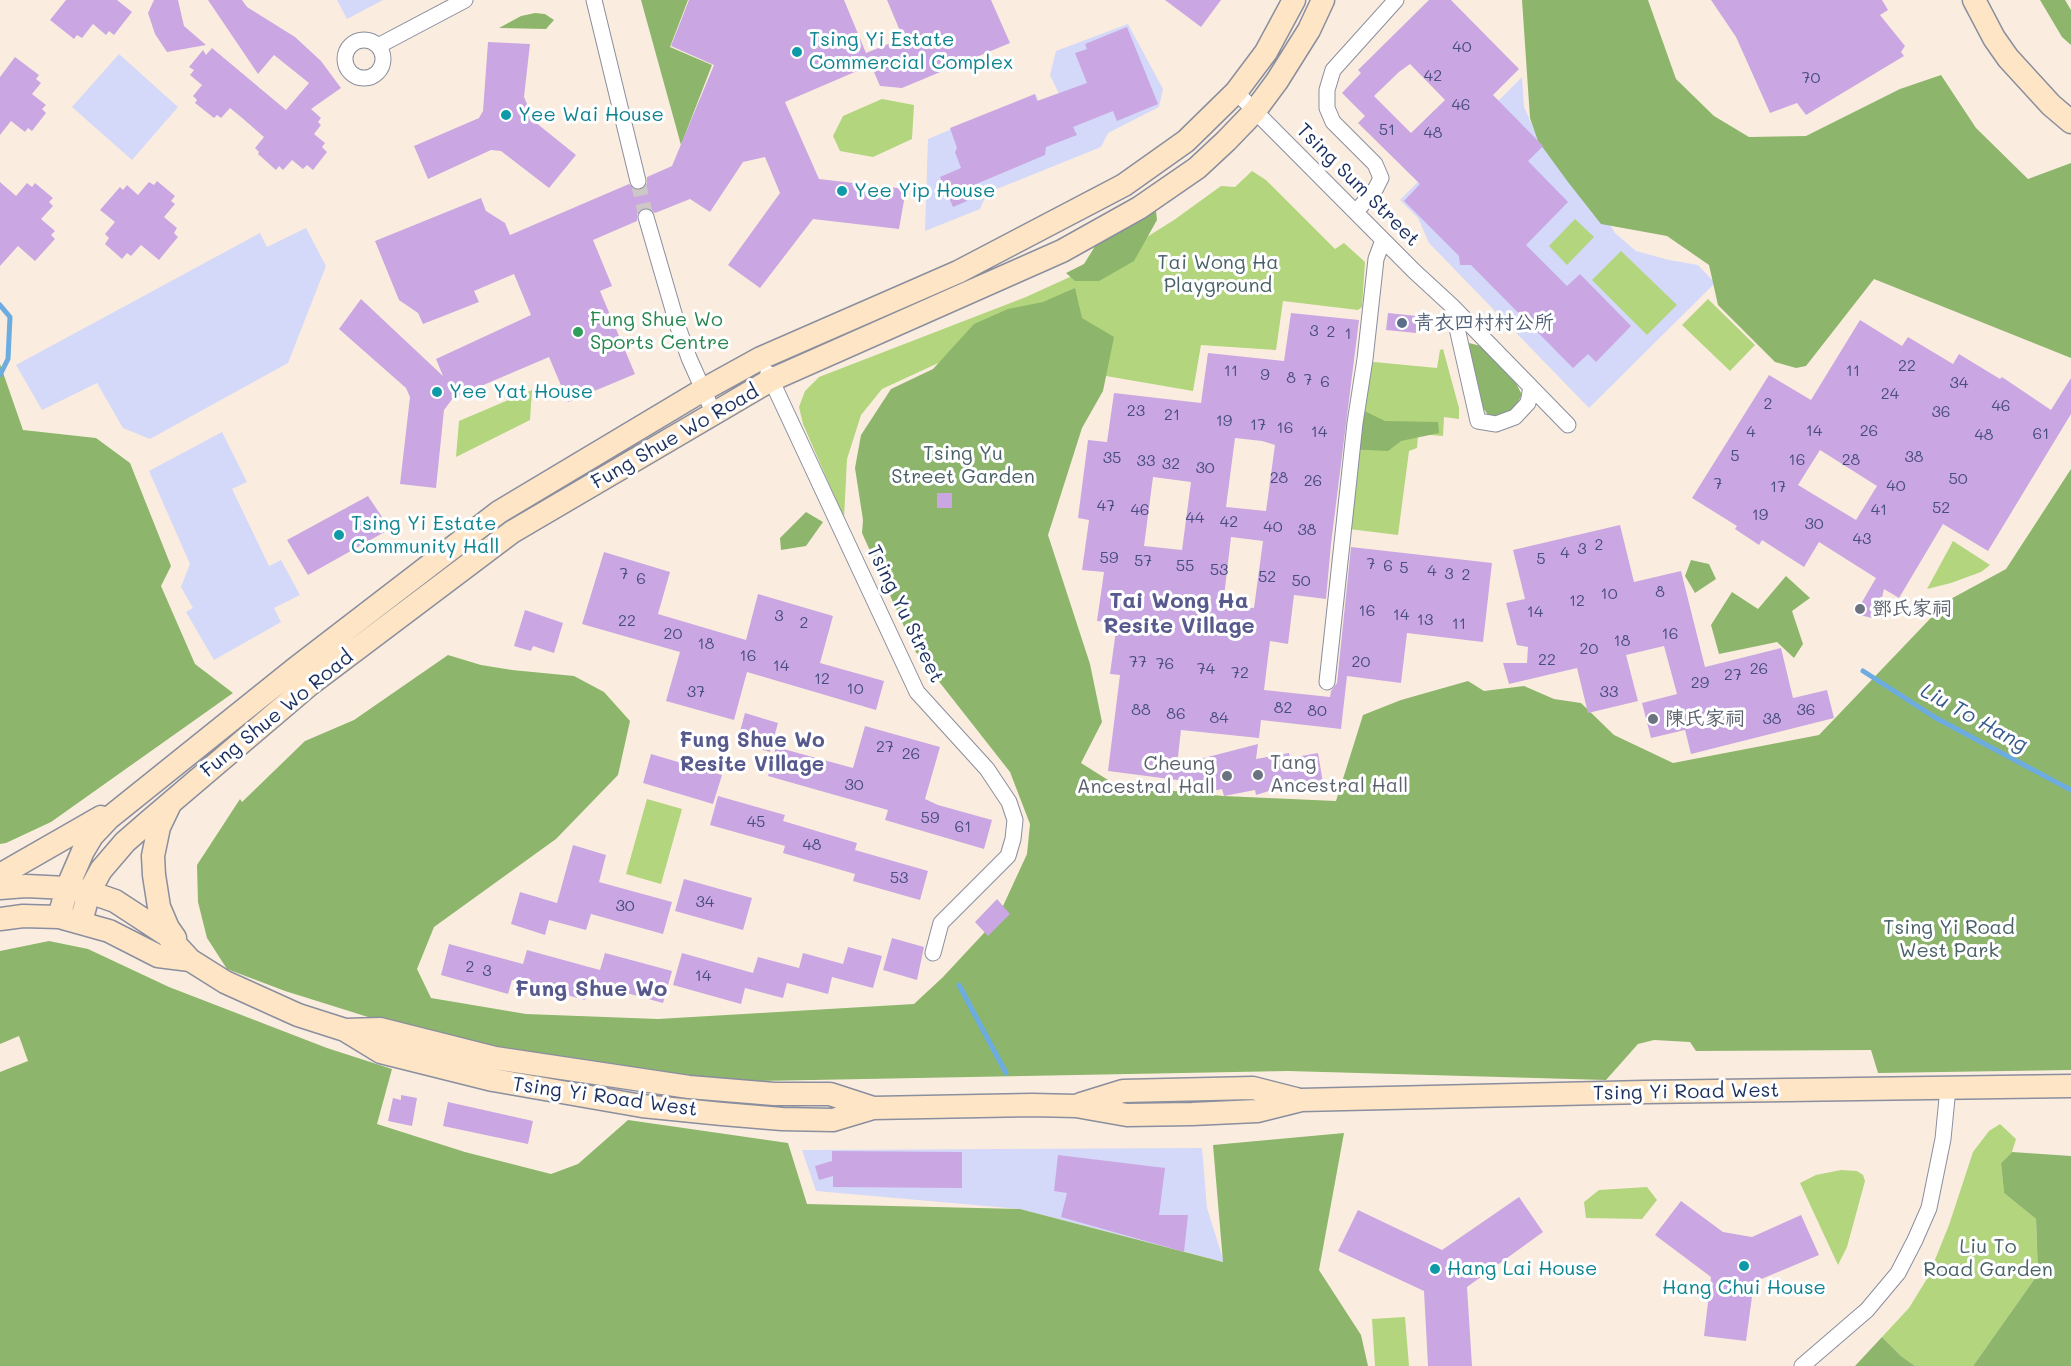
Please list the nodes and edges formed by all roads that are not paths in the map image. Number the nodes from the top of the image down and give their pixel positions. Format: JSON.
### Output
{"nodes":[{"id":1,"x":465,"y":0,"type":"edge"},
{"id":2,"x":594,"y":0,"type":"edge"},
{"id":3,"x":1294,"y":0,"type":"edge"},
{"id":4,"x":1323,"y":0,"type":"edge"},
{"id":5,"x":1396,"y":0,"type":"edge"},
{"id":6,"x":1974,"y":0,"type":"edge"},
{"id":7,"x":378,"y":46,"type":"dead end"},
{"id":8,"x":1236,"y":92,"type":"junction"},
{"id":9,"x":1254,"y":112,"type":"junction"},
{"id":10,"x":2071,"y":122,"type":"edge"},
{"id":11,"x":638,"y":181,"type":"tunnel mouth"},
{"id":12,"x":1356,"y":212,"type":"junction"},
{"id":13,"x":646,"y":217,"type":"tunnel mouth"},
{"id":14,"x":1383,"y":240,"type":"junction"},
{"id":15,"x":1452,"y":306,"type":"junction"},
{"id":16,"x":761,"y":358,"type":"junction"},
{"id":17,"x":771,"y":380,"type":"junction"},
{"id":18,"x":1531,"y":387,"type":"junction"},
{"id":19,"x":704,"y":390,"type":"junction"},
{"id":20,"x":714,"y":414,"type":"junction"},
{"id":21,"x":1568,"y":426,"type":"dead end"},
{"id":22,"x":1327,"y":682,"type":"dead end"},
{"id":23,"x":138,"y":794,"type":"junction"},
{"id":24,"x":172,"y":800,"type":"junction"},
{"id":25,"x":0,"y":875,"type":"edge"},
{"id":26,"x":0,"y":888,"type":"edge"},
{"id":27,"x":67,"y":888,"type":"junction"},
{"id":28,"x":89,"y":892,"type":"junction"},
{"id":29,"x":0,"y":919,"type":"edge"},
{"id":30,"x":70,"y":919,"type":"junction"},
{"id":31,"x":933,"y":954,"type":"dead end"},
{"id":32,"x":190,"y":960,"type":"junction"},
{"id":33,"x":2071,"y":1086,"type":"edge"},
{"id":34,"x":1948,"y":1088,"type":"junction"},
{"id":35,"x":1802,"y":1366,"type":"edge"}],
"edges":[{"from":1,"to":7,"type":"street"},
{"from":2,"to":11,"type":"street"},
{"from":3,"to":8,"type":"main road","name":"Fung Shue Wo Road"},
{"from":4,"to":9,"type":"main road","name":"Fung Shue Wo Road"},
{"from":5,"to":12,"type":"street"},
{"from":6,"to":10,"type":"main road"},
{"from":8,"to":9,"type":"street","name":"Tsing Sum Street"},
{"from":8,"to":16,"type":"main road","name":"Fung Shue Wo Road"},
{"from":9,"to":12,"type":"street","name":"Tsing Sum Street"},
{"from":9,"to":17,"type":"main road","name":"Fung Shue Wo Road"},
{"from":12,"to":14,"type":"street","name":"Tsing Sum Street"},
{"from":13,"to":19,"type":"street"},
{"from":14,"to":15,"type":"street","name":"Tsing Sum Street"},
{"from":14,"to":22,"type":"street"},
{"from":15,"to":18,"type":"street","name":"Tsing Sum Street"},
{"from":15,"to":18,"type":"street"},
{"from":16,"to":17,"type":"street","name":"Tsing Yu Street"},
{"from":16,"to":19,"type":"main road","name":"Fung Shue Wo Road"},
{"from":17,"to":20,"type":"main road","name":"Fung Shue Wo Road"},
{"from":17,"to":31,"type":"street","name":"Tsing Yu Street"},
{"from":18,"to":21,"type":"street","name":"Tsing Sum Street"},
{"from":19,"to":20,"type":"street"},
{"from":19,"to":23,"type":"main road","name":"Fung Shue Wo Road"},
{"from":20,"to":24,"type":"main road","name":"Fung Shue Wo Road"},
{"from":23,"to":25,"type":"main road"},
{"from":23,"to":27,"type":"main road","name":"Fung Shue Wo Road"},
{"from":24,"to":28,"type":"main road","name":"Fung Shue Wo Road"},
{"from":24,"to":32,"type":"main road"},
{"from":26,"to":27,"type":"main road","name":"Tsing Yi Road West"},
{"from":27,"to":28,"type":"main road","name":"Tsing Yi Road West"},
{"from":27,"to":30,"type":"main road","name":"Fung Shue Wo Road"},
{"from":28,"to":30,"type":"main road","name":"Fung Shue Wo Road"},
{"from":28,"to":32,"type":"main road","name":"Tsing Yi Road West"},
{"from":29,"to":30,"type":"main road"},
{"from":30,"to":32,"type":"main road","name":"Tsing Yi Road West"},
{"from":32,"to":34,"type":"main road","name":"Tsing Yi Road West"},
{"from":33,"to":34,"type":"main road","name":"Tsing Yi Road West"},
{"from":34,"to":35,"type":"street"}]}
